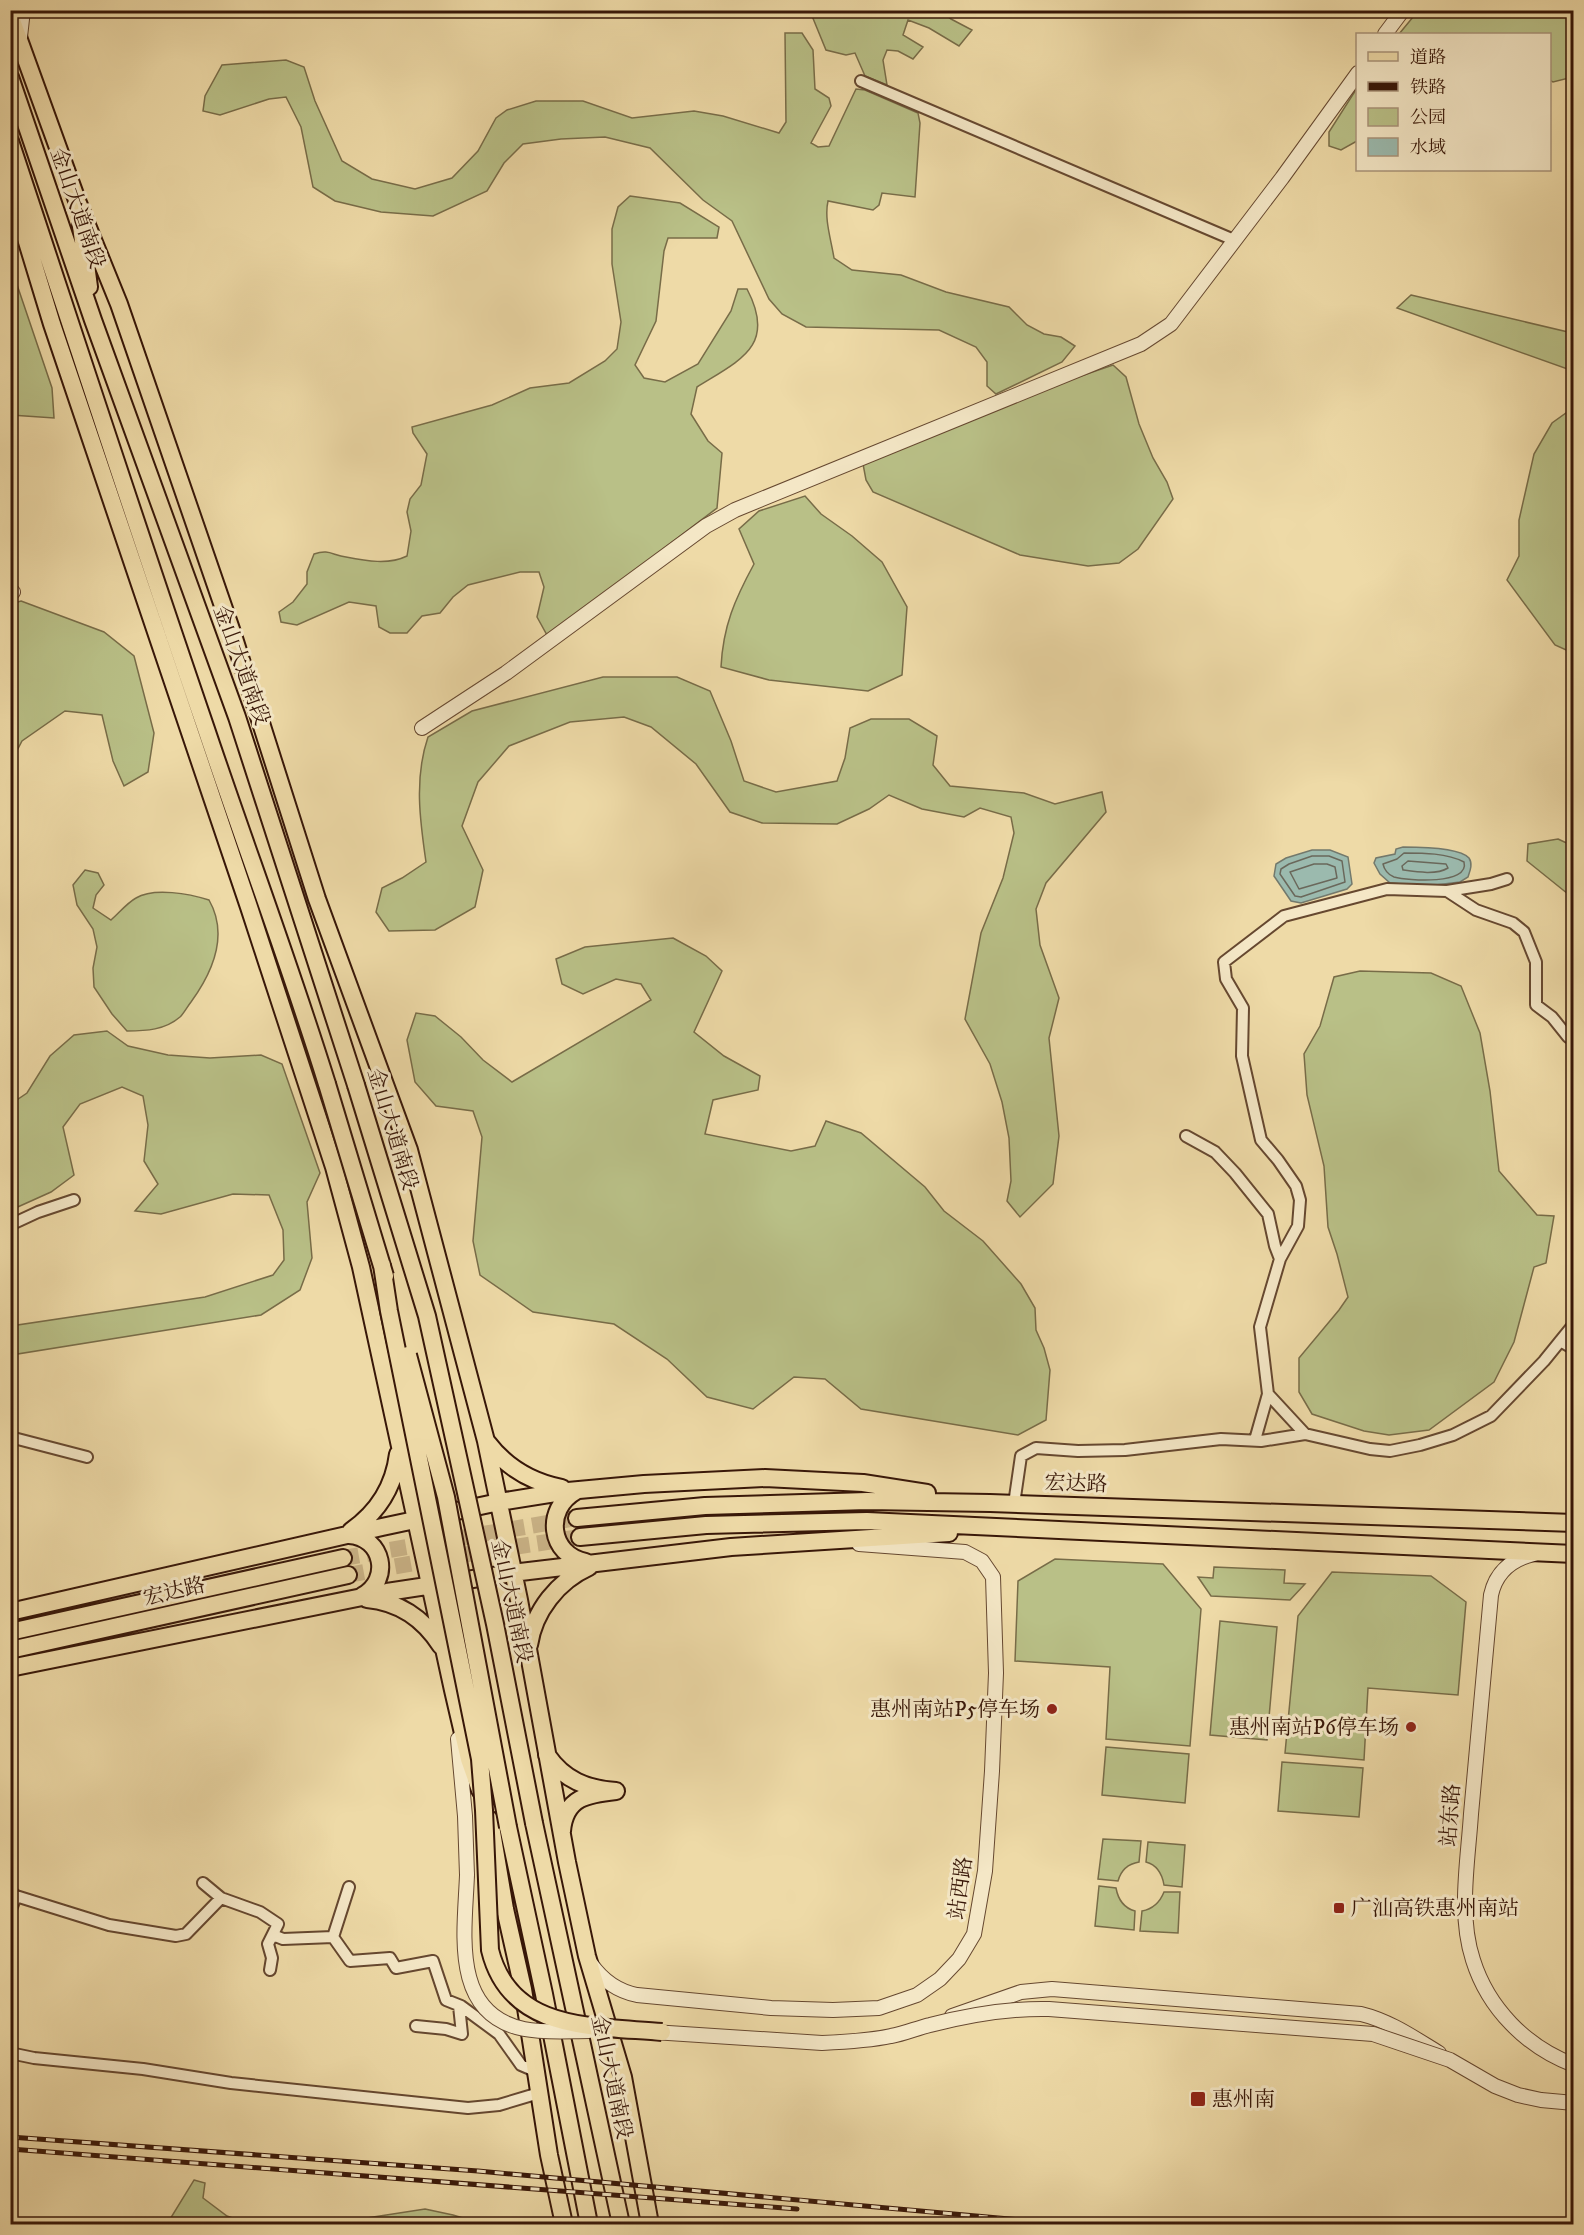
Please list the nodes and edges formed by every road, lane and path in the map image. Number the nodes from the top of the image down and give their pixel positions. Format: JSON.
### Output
{"nodes":[{"id":1,"x":24,"y":10,"type":"edge"},
{"id":2,"x":1403,"y":10,"type":"edge"},
{"id":3,"x":10,"y":15,"type":"edge"},
{"id":4,"x":1386,"y":33,"type":"edge"},
{"id":5,"x":20,"y":42,"type":"junction"},
{"id":6,"x":1356,"y":76,"type":"edge"},
{"id":7,"x":10,"y":77,"type":"edge"},
{"id":8,"x":861,"y":81,"type":"dead end"},
{"id":9,"x":10,"y":141,"type":"edge"},
{"id":10,"x":10,"y":186,"type":"edge"},
{"id":11,"x":78,"y":203,"type":"junction"},
{"id":12,"x":20,"y":215,"type":"junction"},
{"id":13,"x":1234,"y":240,"type":"junction"},
{"id":14,"x":93,"y":320,"type":"junction"},
{"id":15,"x":71,"y":329,"type":"junction"},
{"id":16,"x":422,"y":728,"type":"dead end"},
{"id":17,"x":254,"y":767,"type":"junction"},
{"id":18,"x":222,"y":776,"type":"junction"},
{"id":19,"x":1507,"y":879,"type":"dead end"},
{"id":20,"x":1447,"y":891,"type":"junction"},
{"id":21,"x":316,"y":899,"type":"junction"},
{"id":22,"x":249,"y":907,"type":"junction"},
{"id":23,"x":1574,"y":1040,"type":"edge"},
{"id":24,"x":1186,"y":1136,"type":"dead end"},
{"id":25,"x":74,"y":1200,"type":"dead end"},
{"id":26,"x":10,"y":1224,"type":"edge"},
{"id":27,"x":1281,"y":1259,"type":"junction"},
{"id":28,"x":382,"y":1265,"type":"junction"},
{"id":29,"x":1574,"y":1324,"type":"edge"},
{"id":30,"x":1560,"y":1341,"type":"junction"},
{"id":31,"x":1574,"y":1349,"type":"edge"},
{"id":32,"x":1268,"y":1394,"type":"junction"},
{"id":33,"x":397,"y":1432,"type":"junction"},
{"id":34,"x":1305,"y":1434,"type":"junction"},
{"id":35,"x":10,"y":1437,"type":"edge"},
{"id":36,"x":1254,"y":1440,"type":"junction"},
{"id":37,"x":486,"y":1441,"type":"junction"},
{"id":38,"x":87,"y":1457,"type":"dead end"},
{"id":39,"x":584,"y":1490,"type":"junction"},
{"id":40,"x":499,"y":1502,"type":"junction"},
{"id":41,"x":990,"y":1503,"type":"junction"},
{"id":42,"x":1014,"y":1504,"type":"junction"},
{"id":43,"x":577,"y":1518,"type":"tunnel mouth"},
{"id":44,"x":416,"y":1520,"type":"junction"},
{"id":45,"x":1574,"y":1523,"type":"edge"},
{"id":46,"x":989,"y":1526,"type":"junction"},
{"id":47,"x":345,"y":1535,"type":"junction"},
{"id":48,"x":580,"y":1537,"type":"tunnel mouth"},
{"id":49,"x":843,"y":1540,"type":"junction"},
{"id":50,"x":1542,"y":1553,"type":"junction"},
{"id":51,"x":1574,"y":1554,"type":"edge"},
{"id":52,"x":344,"y":1558,"type":"tunnel mouth"},
{"id":53,"x":598,"y":1562,"type":"junction"},
{"id":54,"x":512,"y":1573,"type":"junction"},
{"id":55,"x":348,"y":1575,"type":"tunnel mouth"},
{"id":56,"x":430,"y":1585,"type":"junction"},
{"id":57,"x":356,"y":1598,"type":"junction"},
{"id":58,"x":10,"y":1612,"type":"edge"},
{"id":59,"x":10,"y":1632,"type":"edge"},
{"id":60,"x":10,"y":1650,"type":"edge"},
{"id":61,"x":528,"y":1652,"type":"junction"},
{"id":62,"x":446,"y":1657,"type":"junction"},
{"id":63,"x":10,"y":1668,"type":"edge"},
{"id":64,"x":453,"y":1690,"type":"junction"},
{"id":65,"x":546,"y":1753,"type":"junction"},
{"id":66,"x":562,"y":1835,"type":"junction"},
{"id":67,"x":203,"y":1883,"type":"dead end"},
{"id":68,"x":349,"y":1887,"type":"dead end"},
{"id":69,"x":13,"y":1893,"type":"edge"},
{"id":70,"x":221,"y":1898,"type":"junction"},
{"id":71,"x":10,"y":1912,"type":"edge"},
{"id":72,"x":273,"y":1935,"type":"junction"},
{"id":73,"x":333,"y":1937,"type":"junction"},
{"id":74,"x":587,"y":1956,"type":"junction"},
{"id":75,"x":270,"y":1970,"type":"dead end"},
{"id":76,"x":459,"y":2006,"type":"junction"},
{"id":77,"x":930,"y":2025,"type":"junction"},
{"id":78,"x":416,"y":2026,"type":"dead end"},
{"id":79,"x":662,"y":2032,"type":"junction"},
{"id":80,"x":10,"y":2053,"type":"edge"},
{"id":81,"x":1450,"y":2060,"type":"junction"},
{"id":82,"x":1574,"y":2065,"type":"edge"},
{"id":83,"x":535,"y":2071,"type":"junction"},
{"id":84,"x":539,"y":2093,"type":"junction"},
{"id":85,"x":1574,"y":2103,"type":"edge"},
{"id":86,"x":564,"y":2224,"type":"edge"},
{"id":87,"x":589,"y":2224,"type":"edge"},
{"id":88,"x":621,"y":2224,"type":"edge"},
{"id":89,"x":650,"y":2224,"type":"edge"}],
"edges":[{"from":1,"to":5,"type":"street"},
{"from":2,"to":4,"type":"street"},
{"from":3,"to":5,"type":"main road"},
{"from":5,"to":11,"type":"main road"},
{"from":6,"to":13,"type":"street"},
{"from":7,"to":14,"type":"main road","name":"金山大道南段"},
{"from":8,"to":13,"type":"street"},
{"from":9,"to":15,"type":"main road","name":"金山大道南段"},
{"from":10,"to":12,"type":"main road"},
{"from":11,"to":14,"type":"main road"},
{"from":11,"to":21,"type":"main road"},
{"from":12,"to":15,"type":"main road"},
{"from":12,"to":22,"type":"main road"},
{"from":13,"to":16,"type":"street"},
{"from":14,"to":17,"type":"main road","name":"金山大道南段"},
{"from":15,"to":18,"type":"main road","name":"金山大道南段"},
{"from":17,"to":21,"type":"main road"},
{"from":17,"to":88,"type":"main road","name":"金山大道南段","bridge":true},
{"from":18,"to":22,"type":"main road"},
{"from":18,"to":28,"type":"main road","name":"金山大道南段","bridge":true},
{"from":19,"to":20,"type":"street"},
{"from":20,"to":23,"type":"street"},
{"from":20,"to":27,"type":"street"},
{"from":21,"to":37,"type":"main road"},
{"from":22,"to":33,"type":"main road"},
{"from":24,"to":27,"type":"street"},
{"from":25,"to":26,"type":"street"},
{"from":27,"to":32,"type":"street"},
{"from":28,"to":79,"type":"main road","bridge":true},
{"from":28,"to":87,"type":"main road","name":"金山大道南段","bridge":true},
{"from":29,"to":30,"type":"street"},
{"from":30,"to":31,"type":"street"},
{"from":30,"to":34,"type":"street"},
{"from":32,"to":34,"type":"street"},
{"from":32,"to":36,"type":"street"},
{"from":33,"to":44,"type":"main road"},
{"from":33,"to":47,"type":"main road"},
{"from":34,"to":36,"type":"street"},
{"from":35,"to":38,"type":"street"},
{"from":36,"to":42,"type":"street"},
{"from":37,"to":39,"type":"main road"},
{"from":37,"to":40,"type":"main road"},
{"from":39,"to":40,"type":"main road"},
{"from":39,"to":41,"type":"main road"},
{"from":39,"to":53,"type":"main road"},
{"from":40,"to":44,"type":"main road"},
{"from":40,"to":54,"type":"main road"},
{"from":41,"to":42,"type":"main road","name":"宏达路"},
{"from":41,"to":43,"type":"main road","name":"宏达路"},
{"from":42,"to":45,"type":"main road","name":"宏达路"},
{"from":44,"to":47,"type":"main road"},
{"from":44,"to":56,"type":"main road"},
{"from":46,"to":48,"type":"main road"},
{"from":46,"to":49,"type":"main road"},
{"from":46,"to":50,"type":"main road"},
{"from":47,"to":57,"type":"main road"},
{"from":47,"to":58,"type":"main road"},
{"from":49,"to":53,"type":"main road"},
{"from":49,"to":74,"type":"street","name":"站西路"},
{"from":50,"to":51,"type":"main road"},
{"from":50,"to":82,"type":"street","name":"站东路"},
{"from":52,"to":59,"type":"main road","name":"宏达路"},
{"from":53,"to":54,"type":"main road"},
{"from":53,"to":61,"type":"main road"},
{"from":54,"to":56,"type":"main road"},
{"from":54,"to":61,"type":"main road"},
{"from":55,"to":60,"type":"main road","name":"宏达路"},
{"from":56,"to":57,"type":"main road"},
{"from":56,"to":62,"type":"main road"},
{"from":57,"to":62,"type":"main road"},
{"from":57,"to":63,"type":"main road"},
{"from":61,"to":65,"type":"main road"},
{"from":62,"to":64,"type":"main road"},
{"from":64,"to":79,"type":"street","bridge":true},
{"from":64,"to":83,"type":"main road"},
{"from":65,"to":66,"type":"main road"},
{"from":65,"to":66,"type":"main road"},
{"from":66,"to":74,"type":"main road"},
{"from":67,"to":70,"type":"street"},
{"from":68,"to":73,"type":"street"},
{"from":69,"to":70,"type":"street"},
{"from":69,"to":71,"type":"street"},
{"from":70,"to":72,"type":"street"},
{"from":72,"to":73,"type":"street"},
{"from":72,"to":75,"type":"street"},
{"from":73,"to":76,"type":"street"},
{"from":74,"to":89,"type":"main road"},
{"from":76,"to":78,"type":"street"},
{"from":76,"to":83,"type":"street"},
{"from":77,"to":79,"type":"street","bridge":true},
{"from":77,"to":81,"type":"street","bridge":true},
{"from":77,"to":81,"type":"street","bridge":true},
{"from":80,"to":84,"type":"street"},
{"from":81,"to":85,"type":"street","bridge":true},
{"from":83,"to":84,"type":"main road"},
{"from":84,"to":86,"type":"main road"}]}
